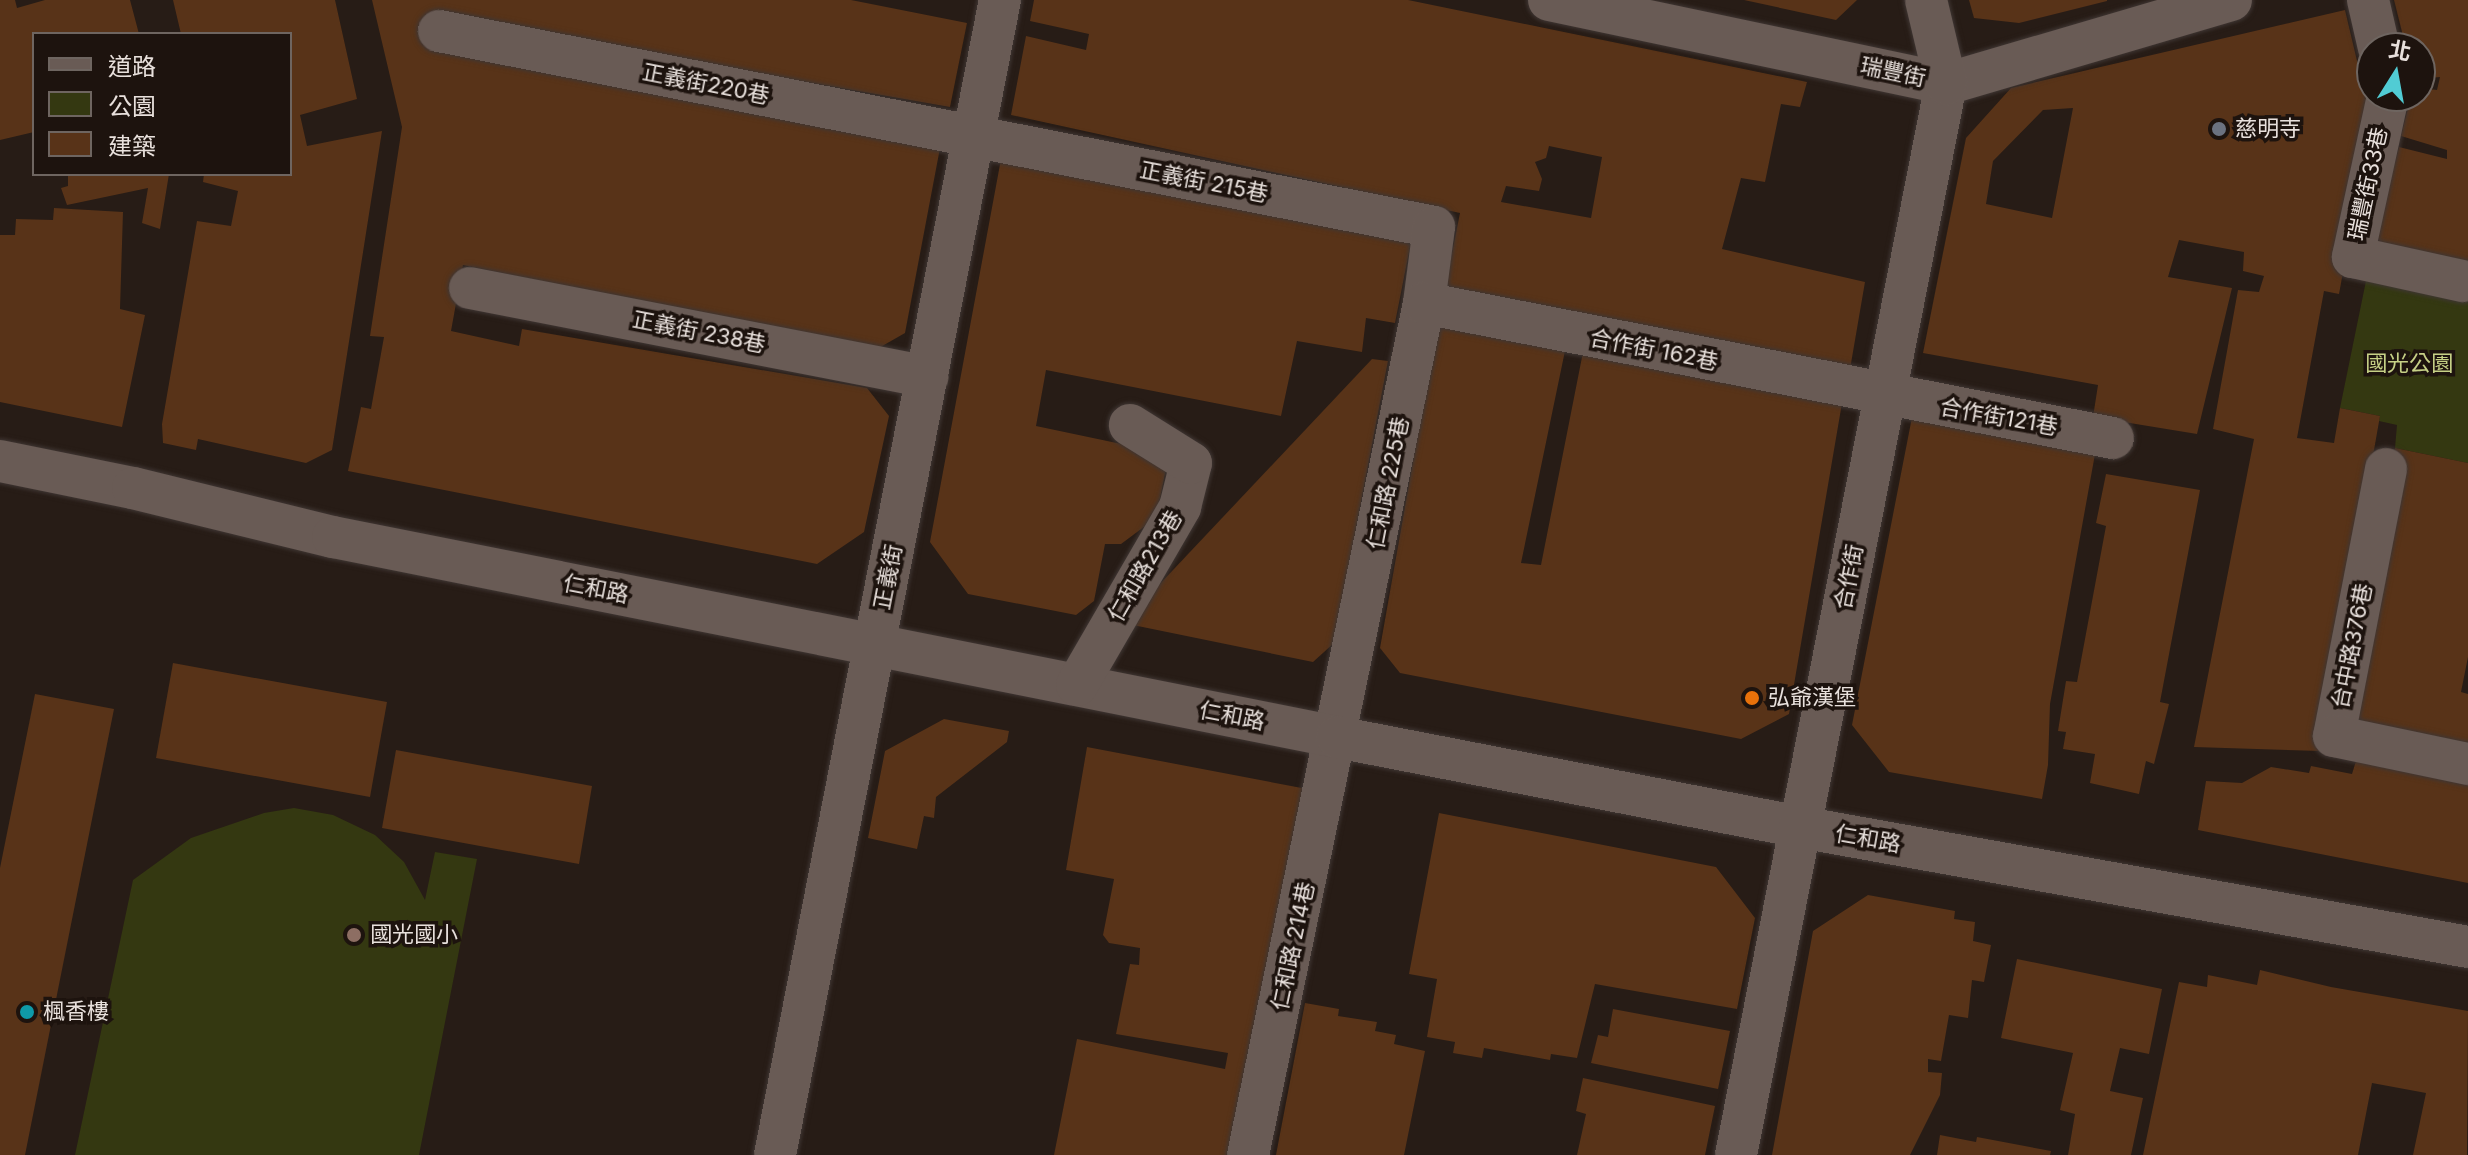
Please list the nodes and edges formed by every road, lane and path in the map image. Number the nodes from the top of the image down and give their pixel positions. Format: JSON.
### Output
{"nodes":[{"id":1,"x":1000,"y":0,"type":"edge"},
{"id":2,"x":1549,"y":0,"type":"edge"},
{"id":3,"x":1926,"y":0,"type":"edge"},
{"id":4,"x":2231,"y":0,"type":"edge"},
{"id":5,"x":2368,"y":0,"type":"edge"},
{"id":6,"x":439,"y":31,"type":"dead end"},
{"id":7,"x":2375,"y":32,"type":"edge"},
{"id":8,"x":1946,"y":84,"type":"junction"},
{"id":9,"x":2385,"y":112,"type":"edge"},
{"id":10,"x":974,"y":138,"type":"junction"},
{"id":11,"x":1434,"y":227,"type":"joint"},
{"id":12,"x":2462,"y":281,"type":"dead end"},
{"id":13,"x":470,"y":288,"type":"dead end"},
{"id":14,"x":1424,"y":303,"type":"junction"},
{"id":15,"x":927,"y":377,"type":"junction"},
{"id":16,"x":1885,"y":396,"type":"junction"},
{"id":17,"x":1130,"y":425,"type":"dead end"},
{"id":18,"x":2113,"y":438,"type":"dead end"},
{"id":19,"x":0,"y":461,"type":"edge"},
{"id":20,"x":2386,"y":469,"type":"dead end"},
{"id":21,"x":875,"y":643,"type":"junction"},
{"id":22,"x":1077,"y":685,"type":"junction"},
{"id":23,"x":1337,"y":737,"type":"junction"},
{"id":24,"x":2468,"y":764,"type":"edge"},
{"id":25,"x":1800,"y":827,"type":"junction"},
{"id":26,"x":2468,"y":947,"type":"edge"},
{"id":27,"x":775,"y":1155,"type":"edge"},
{"id":28,"x":1248,"y":1155,"type":"edge"},
{"id":29,"x":1736,"y":1155,"type":"edge"}],
"edges":[{"from":1,"to":10,"type":"street","name":"正義街"},
{"from":2,"to":8,"type":"street","name":"瑞豐街"},
{"from":3,"to":8,"type":"street","name":"合作街"},
{"from":4,"to":8,"type":"street","name":"瑞豐街"},
{"from":5,"to":7,"type":"street"},
{"from":6,"to":10,"type":"street","name":"正義街220巷"},
{"from":8,"to":16,"type":"street","name":"合作街"},
{"from":9,"to":12,"type":"street","name":"瑞豐街33巷"},
{"from":10,"to":11,"type":"street","name":"正義街 215巷"},
{"from":10,"to":15,"type":"street","name":"正義街"},
{"from":11,"to":14,"type":"street","name":"仁和路 225巷"},
{"from":13,"to":15,"type":"street","name":"正義街 238巷"},
{"from":14,"to":16,"type":"street","name":"合作街 162巷"},
{"from":14,"to":23,"type":"street","name":"仁和路 225巷"},
{"from":15,"to":21,"type":"street","name":"正義街"},
{"from":16,"to":18,"type":"street","name":"合作街121巷"},
{"from":16,"to":25,"type":"street","name":"合作街"},
{"from":17,"to":22,"type":"street","name":"仁和路213巷"},
{"from":19,"to":21,"type":"street","name":"仁和路"},
{"from":20,"to":24,"type":"street","name":"台中路376巷"},
{"from":21,"to":22,"type":"street","name":"仁和路"},
{"from":21,"to":27,"type":"street","name":"正義街"},
{"from":22,"to":23,"type":"street","name":"仁和路"},
{"from":23,"to":25,"type":"street","name":"仁和路"},
{"from":23,"to":28,"type":"street","name":"仁和路 214巷"},
{"from":25,"to":26,"type":"street","name":"仁和路"},
{"from":25,"to":29,"type":"street","name":"合作街"}]}
